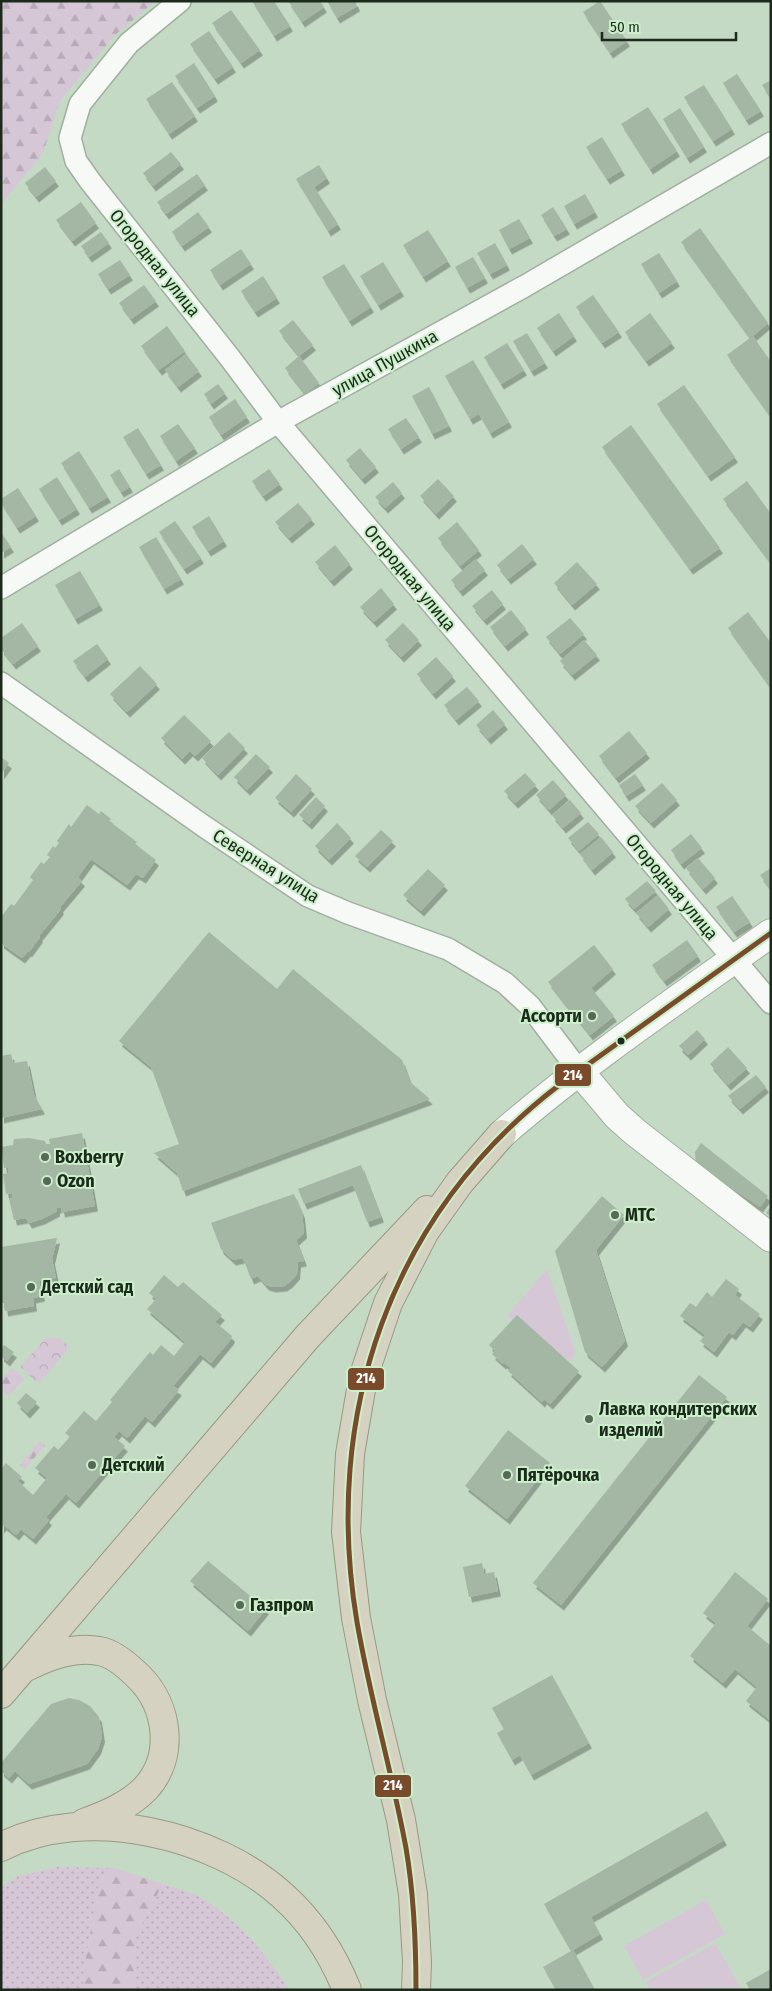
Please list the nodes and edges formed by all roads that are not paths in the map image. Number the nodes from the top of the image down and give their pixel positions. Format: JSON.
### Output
{"nodes":[{"id":1,"x":180,"y":1,"type":"edge"},
{"id":2,"x":771,"y":143,"type":"edge"},
{"id":3,"x":278,"y":422,"type":"junction"},
{"id":4,"x":1,"y":588,"type":"edge"},
{"id":5,"x":1,"y":683,"type":"edge"},
{"id":6,"x":771,"y":933,"type":"edge"},
{"id":7,"x":734,"y":959,"type":"junction"},
{"id":8,"x":771,"y":1003,"type":"edge"},
{"id":9,"x":579,"y":1071,"type":"junction"},
{"id":10,"x":502,"y":1134,"type":"junction"},
{"id":11,"x":771,"y":1238,"type":"edge"},
{"id":12,"x":22,"y":1669,"type":"junction"},
{"id":13,"x":1,"y":1694,"type":"edge"},
{"id":14,"x":71,"y":1828,"type":"junction"},
{"id":15,"x":39,"y":1833,"type":"junction"},
{"id":16,"x":1,"y":1835,"type":"edge"},
{"id":17,"x":1,"y":1847,"type":"edge"},
{"id":18,"x":348,"y":1990,"type":"edge"},
{"id":19,"x":416,"y":1990,"type":"edge"}],
"edges":[{"from":1,"to":3,"type":"street","name":"Огородная улица"},
{"from":2,"to":3,"type":"street","name":"улица Пушкина"},
{"from":3,"to":4,"type":"street","name":"улица Пушкина"},
{"from":3,"to":7,"type":"street","name":"Огородная улица"},
{"from":5,"to":9,"type":"street","name":"Северная улица"},
{"from":6,"to":7,"type":"main road"},
{"from":7,"to":8,"type":"street","name":"Огородная улица"},
{"from":7,"to":9,"type":"main road"},
{"from":9,"to":10,"type":"main road"},
{"from":9,"to":11,"type":"main road"},
{"from":10,"to":12,"type":"highway"},
{"from":10,"to":19,"type":"highway"},
{"from":12,"to":13,"type":"highway"},
{"from":12,"to":14,"type":"highway"},
{"from":14,"to":15,"type":"highway"},
{"from":14,"to":18,"type":"highway"},
{"from":15,"to":16,"type":"highway"},
{"from":15,"to":17,"type":"highway"}]}
